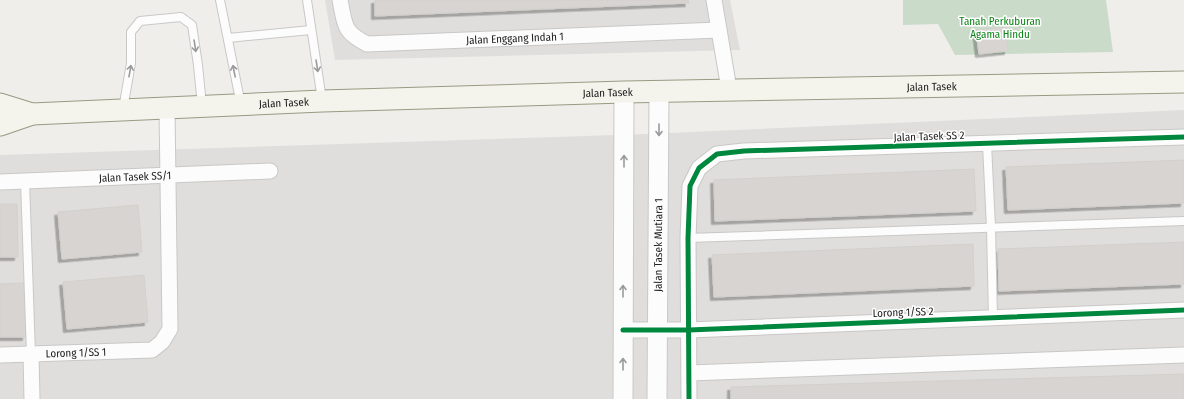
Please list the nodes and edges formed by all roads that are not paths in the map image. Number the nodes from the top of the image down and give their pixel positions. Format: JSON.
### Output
{"nodes":[{"id":1,"x":220,"y":0,"type":"edge"},
{"id":2,"x":307,"y":0,"type":"edge"},
{"id":3,"x":340,"y":0,"type":"edge"},
{"id":4,"x":714,"y":0,"type":"edge"},
{"id":5,"x":311,"y":30,"type":"junction"},
{"id":6,"x":719,"y":30,"type":"junction"},
{"id":7,"x":228,"y":38,"type":"junction"},
{"id":8,"x":1184,"y":82,"type":"edge"},
{"id":9,"x":729,"y":89,"type":"junction"},
{"id":10,"x":659,"y":91,"type":"junction"},
{"id":11,"x":624,"y":92,"type":"junction"},
{"id":12,"x":322,"y":101,"type":"junction"},
{"id":13,"x":0,"y":104,"type":"edge"},
{"id":14,"x":241,"y":105,"type":"junction"},
{"id":15,"x":202,"y":106,"type":"junction"},
{"id":16,"x":166,"y":108,"type":"junction"},
{"id":17,"x":123,"y":110,"type":"junction"},
{"id":18,"x":32,"y":114,"type":"junction"},
{"id":19,"x":0,"y":125,"type":"edge"},
{"id":20,"x":1184,"y":137,"type":"edge"},
{"id":21,"x":987,"y":144,"type":"junction"},
{"id":22,"x":270,"y":171,"type":"dead end"},
{"id":23,"x":167,"y":175,"type":"junction"},
{"id":24,"x":25,"y":181,"type":"junction"},
{"id":25,"x":0,"y":182,"type":"edge"},
{"id":26,"x":1184,"y":221,"type":"edge"},
{"id":27,"x":991,"y":228,"type":"junction"},
{"id":28,"x":688,"y":238,"type":"junction"},
{"id":29,"x":1184,"y":310,"type":"edge"},
{"id":30,"x":993,"y":318,"type":"junction"},
{"id":31,"x":623,"y":330,"type":"junction"},
{"id":32,"x":657,"y":330,"type":"junction"},
{"id":33,"x":689,"y":330,"type":"junction"},
{"id":34,"x":31,"y":354,"type":"junction"},
{"id":35,"x":0,"y":355,"type":"edge"},
{"id":36,"x":1184,"y":355,"type":"edge"},
{"id":37,"x":689,"y":373,"type":"junction"},
{"id":38,"x":32,"y":399,"type":"edge"},
{"id":39,"x":623,"y":399,"type":"edge"},
{"id":40,"x":657,"y":399,"type":"edge"},
{"id":41,"x":689,"y":399,"type":"edge"}],
"edges":[{"from":1,"to":7,"type":"lane"},
{"from":2,"to":5,"type":"lane"},
{"from":3,"to":6,"type":"street","name":"Jalan Enggang Indah 1"},
{"from":4,"to":6,"type":"street"},
{"from":5,"to":7,"type":"lane"},
{"from":5,"to":12,"type":"lane","one_way":true},
{"from":6,"to":9,"type":"street"},
{"from":14,"to":7,"type":"lane","one_way":true},
{"from":8,"to":9,"type":"main road","name":"Jalan Tasek"},
{"from":9,"to":10,"type":"main road","name":"Jalan Tasek"},
{"from":10,"to":11,"type":"main road","name":"Jalan Tasek"},
{"from":10,"to":32,"type":"street","name":"Jalan Tasek Mutiara 1","one_way":true},
{"from":11,"to":12,"type":"main road","name":"Jalan Tasek"},
{"from":31,"to":11,"type":"street","one_way":true},
{"from":12,"to":14,"type":"main road","name":"Jalan Tasek"},
{"from":13,"to":18,"type":"main road","name":"Jalan Tasek"},
{"from":14,"to":15,"type":"main road","name":"Jalan Tasek"},
{"from":15,"to":16,"type":"main road","name":"Jalan Tasek"},
{"from":17,"to":15,"type":"lane","one_way":true},
{"from":16,"to":17,"type":"main road","name":"Jalan Tasek"},
{"from":16,"to":23,"type":"street"},
{"from":17,"to":18,"type":"main road","name":"Jalan Tasek"},
{"from":18,"to":19,"type":"main road","name":"Jalan Tasek"},
{"from":20,"to":21,"type":"street","name":"Jalan Tasek SS 2"},
{"from":21,"to":27,"type":"lane"},
{"from":21,"to":28,"type":"street","name":"Jalan Tasek SS 2"},
{"from":22,"to":23,"type":"street","name":"Jalan Tasek SS/1"},
{"from":23,"to":24,"type":"street","name":"Jalan Tasek SS/1"},
{"from":23,"to":34,"type":"street","name":"Lorong 1/SS 1"},
{"from":24,"to":25,"type":"street","name":"Jalan Tasek SS/1"},
{"from":24,"to":34,"type":"lane"},
{"from":26,"to":27,"type":"lane"},
{"from":27,"to":28,"type":"lane"},
{"from":27,"to":30,"type":"lane"},
{"from":28,"to":33,"type":"street"},
{"from":29,"to":30,"type":"street","name":"Lorong 1/SS 2"},
{"from":30,"to":33,"type":"street","name":"Lorong 1/SS 2"},
{"from":31,"to":32,"type":"street","name":"Lorong 1/SS 2"},
{"from":39,"to":31,"type":"street","one_way":true},
{"from":32,"to":33,"type":"street","name":"Lorong 1/SS 2"},
{"from":32,"to":40,"type":"street","name":"Jalan Tasek Mutiara 1"},
{"from":33,"to":37,"type":"street"},
{"from":34,"to":35,"type":"street","name":"Lorong 1/SS 1"},
{"from":34,"to":38,"type":"street"},
{"from":36,"to":37,"type":"street"},
{"from":37,"to":41,"type":"street"}]}
